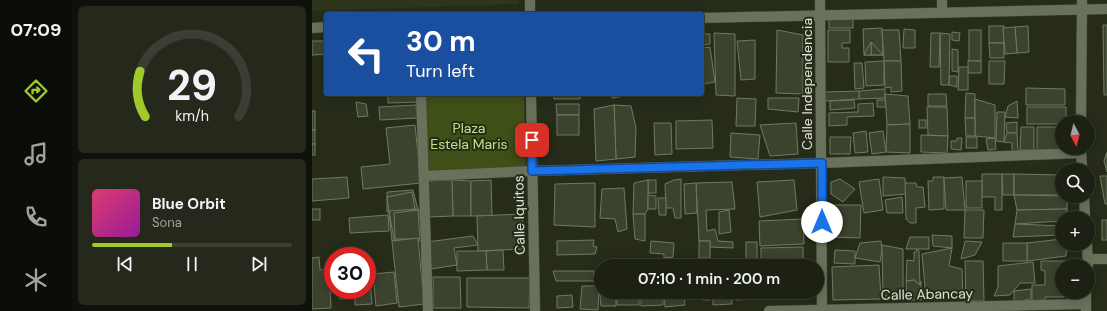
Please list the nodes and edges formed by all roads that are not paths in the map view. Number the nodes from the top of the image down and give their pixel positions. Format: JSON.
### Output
{"nodes":[{"id":1,"x":530,"y":0,"type":"edge"},
{"id":2,"x":820,"y":0,"type":"edge"},
{"id":3,"x":942,"y":0,"type":"edge"},
{"id":4,"x":1082,"y":5,"type":"edge"},
{"id":5,"x":1107,"y":9,"type":"edge"},
{"id":6,"x":530,"y":12,"type":"edge"},
{"id":7,"x":942,"y":12,"type":"junction"},
{"id":8,"x":821,"y":15,"type":"junction"},
{"id":9,"x":704,"y":18,"type":"edge"},
{"id":10,"x":324,"y":27,"type":"edge"},
{"id":11,"x":312,"y":28,"type":"edge"},
{"id":12,"x":421,"y":96,"type":"edge"},
{"id":13,"x":531,"y":96,"type":"edge"},
{"id":14,"x":1081,"y":115,"type":"edge"},
{"id":15,"x":1055,"y":151,"type":"edge"},
{"id":16,"x":822,"y":163,"type":"junction"},
{"id":17,"x":532,"y":171,"type":"junction"},
{"id":18,"x":424,"y":176,"type":"junction"},
{"id":19,"x":1107,"y":259,"type":"edge"},
{"id":20,"x":1095,"y":262,"type":"edge"},
{"id":21,"x":1086,"y":308,"type":"edge"},
{"id":22,"x":822,"y":310,"type":"edge"},
{"id":23,"x":428,"y":311,"type":"edge"},
{"id":24,"x":535,"y":311,"type":"edge"},
{"id":25,"x":769,"y":311,"type":"edge"}],
"edges":[{"from":1,"to":6,"type":"street"},
{"from":2,"to":8,"type":"street","name":"Calle Independencia"},
{"from":3,"to":7,"type":"street"},
{"from":4,"to":5,"type":"street"},
{"from":4,"to":7,"type":"street"},
{"from":4,"to":14,"type":"street"},
{"from":7,"to":8,"type":"street"},
{"from":8,"to":9,"type":"street"},
{"from":8,"to":16,"type":"street","name":"Calle Independencia"},
{"from":10,"to":11,"type":"street"},
{"from":12,"to":18,"type":"street"},
{"from":13,"to":17,"type":"street","name":"Calle Iquitos"},
{"from":15,"to":16,"type":"street"},
{"from":16,"to":17,"type":"street"},
{"from":16,"to":22,"type":"street","name":"Calle Independencia"},
{"from":17,"to":18,"type":"street"},
{"from":17,"to":24,"type":"street","name":"Calle Iquitos"},
{"from":18,"to":23,"type":"street"},
{"from":19,"to":20,"type":"street"},
{"from":21,"to":22,"type":"street","name":"Calle Abancay"},
{"from":22,"to":25,"type":"street","name":"Calle Abancay"}]}
